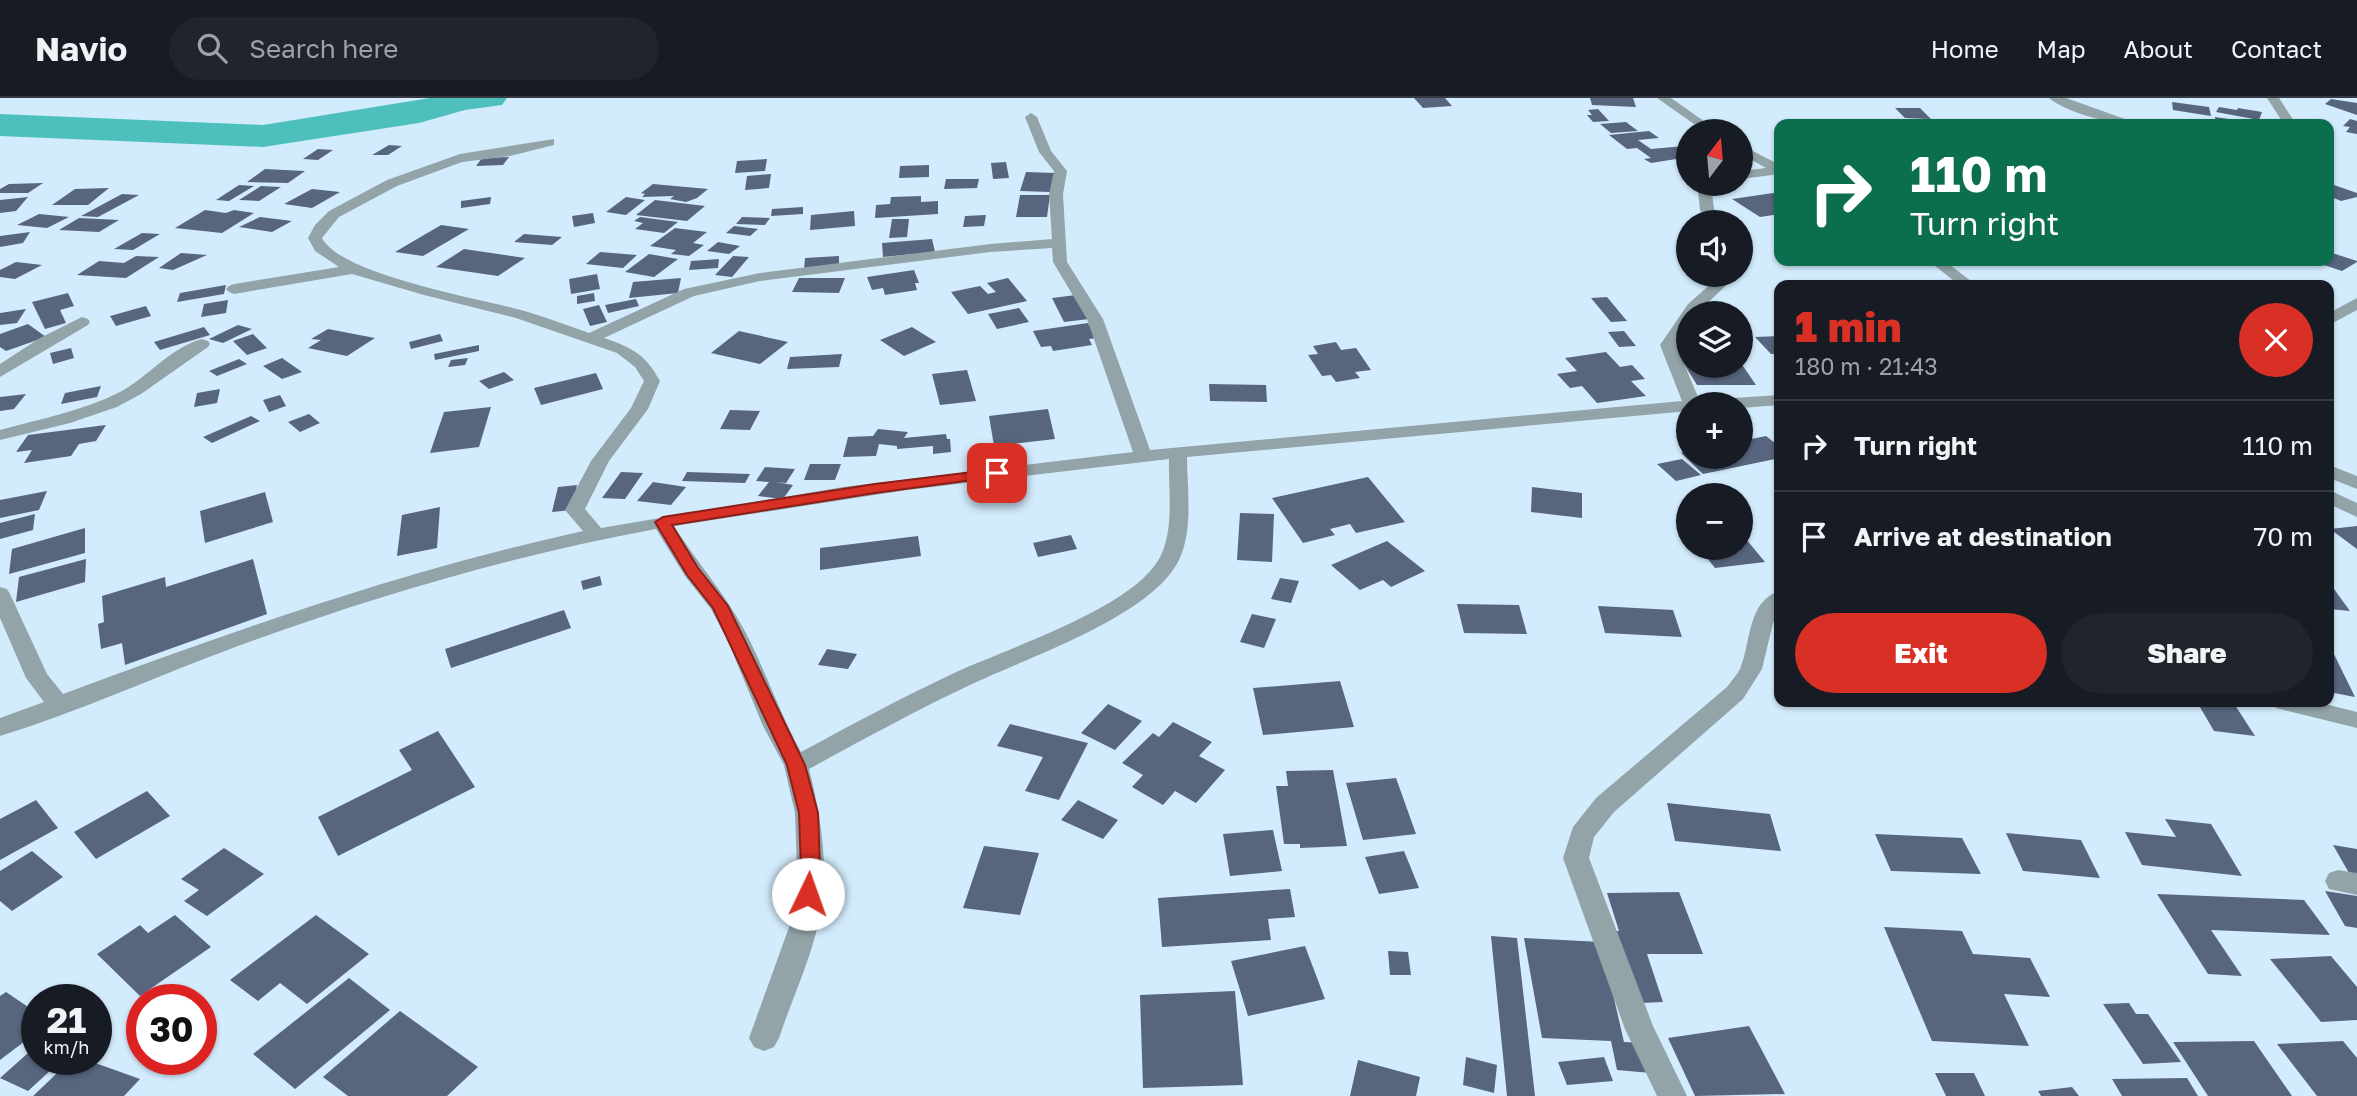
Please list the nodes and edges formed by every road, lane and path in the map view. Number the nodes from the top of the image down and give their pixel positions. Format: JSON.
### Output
{"nodes":[{"id":1,"x":1663,"y":98,"type":"edge"},
{"id":2,"x":2055,"y":98,"type":"edge"},
{"id":3,"x":2273,"y":98,"type":"edge"},
{"id":4,"x":1031,"y":117,"type":"dead end"},
{"id":5,"x":1694,"y":119,"type":"edge"},
{"id":6,"x":2114,"y":119,"type":"edge"},
{"id":7,"x":2287,"y":119,"type":"edge"},
{"id":8,"x":550,"y":142,"type":"dead end"},
{"id":9,"x":1754,"y":156,"type":"edge"},
{"id":10,"x":1774,"y":167,"type":"edge"},
{"id":11,"x":1774,"y":171,"type":"edge"},
{"id":12,"x":1754,"y":173,"type":"edge"},
{"id":13,"x":1057,"y":243,"type":"junction"},
{"id":14,"x":1943,"y":266,"type":"edge"},
{"id":15,"x":353,"y":269,"type":"junction"},
{"id":16,"x":1961,"y":280,"type":"edge"},
{"id":17,"x":1716,"y":287,"type":"edge"},
{"id":18,"x":234,"y":289,"type":"dead end"},
{"id":19,"x":2357,"y":303,"type":"edge"},
{"id":20,"x":2334,"y":317,"type":"edge"},
{"id":21,"x":82,"y":322,"type":"dead end"},
{"id":22,"x":591,"y":338,"type":"junction"},
{"id":23,"x":202,"y":344,"type":"dead end"},
{"id":24,"x":0,"y":372,"type":"edge"},
{"id":25,"x":1685,"y":392,"type":"edge"},
{"id":26,"x":1774,"y":400,"type":"edge"},
{"id":27,"x":1753,"y":402,"type":"edge"},
{"id":28,"x":1676,"y":406,"type":"edge"},
{"id":29,"x":0,"y":435,"type":"edge"},
{"id":30,"x":1178,"y":452,"type":"junction"},
{"id":31,"x":1143,"y":455,"type":"junction"},
{"id":32,"x":2334,"y":473,"type":"edge"},
{"id":33,"x":2357,"y":483,"type":"edge"},
{"id":34,"x":2334,"y":499,"type":"edge"},
{"id":35,"x":2357,"y":511,"type":"edge"},
{"id":36,"x":663,"y":522,"type":"junction"},
{"id":37,"x":597,"y":535,"type":"junction"},
{"id":38,"x":0,"y":594,"type":"edge"},
{"id":39,"x":1774,"y":603,"type":"edge"},
{"id":40,"x":60,"y":705,"type":"junction"},
{"id":41,"x":2304,"y":707,"type":"edge"},
{"id":42,"x":2357,"y":720,"type":"edge"},
{"id":43,"x":0,"y":727,"type":"edge"},
{"id":44,"x":796,"y":765,"type":"junction"},
{"id":45,"x":764,"y":1038,"type":"dead end"},
{"id":46,"x":1672,"y":1096,"type":"edge"}],
"edges":[{"from":1,"to":5,"type":"street"},
{"from":2,"to":6,"type":"street"},
{"from":3,"to":7,"type":"street"},
{"from":4,"to":13,"type":"street"},
{"from":8,"to":15,"type":"street"},
{"from":9,"to":10,"type":"street"},
{"from":11,"to":12,"type":"street"},
{"from":13,"to":22,"type":"street"},
{"from":13,"to":31,"type":"street"},
{"from":14,"to":16,"type":"street"},
{"from":15,"to":18,"type":"street"},
{"from":15,"to":22,"type":"street"},
{"from":17,"to":25,"type":"street"},
{"from":19,"to":20,"type":"street"},
{"from":21,"to":24,"type":"street"},
{"from":22,"to":37,"type":"street"},
{"from":23,"to":29,"type":"street"},
{"from":26,"to":27,"type":"street"},
{"from":28,"to":30,"type":"street"},
{"from":30,"to":31,"type":"street"},
{"from":30,"to":44,"type":"street"},
{"from":31,"to":36,"type":"street"},
{"from":32,"to":33,"type":"street"},
{"from":34,"to":35,"type":"street"},
{"from":36,"to":37,"type":"street"},
{"from":36,"to":44,"type":"street"},
{"from":37,"to":40,"type":"street"},
{"from":38,"to":40,"type":"street"},
{"from":39,"to":46,"type":"street"},
{"from":40,"to":43,"type":"street"},
{"from":41,"to":42,"type":"street"},
{"from":44,"to":45,"type":"street"}]}
